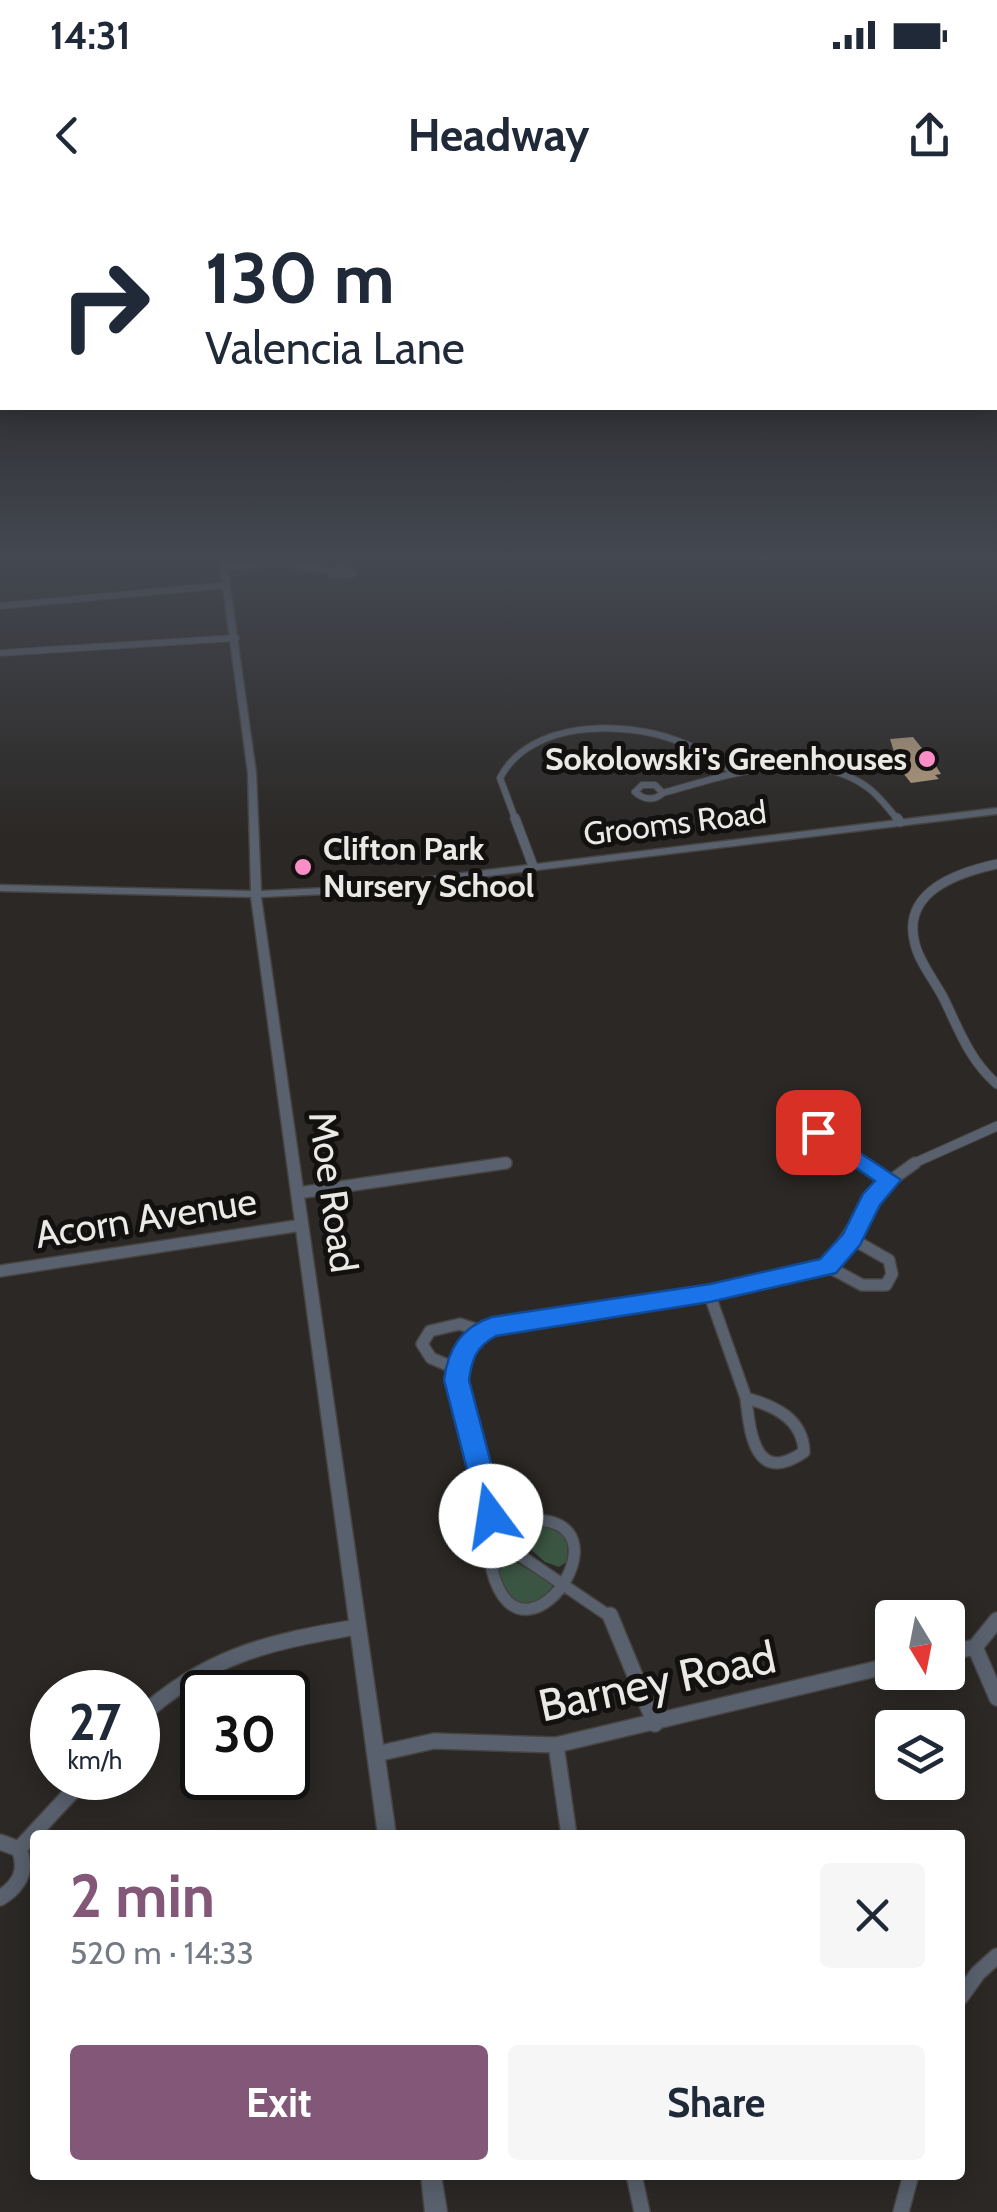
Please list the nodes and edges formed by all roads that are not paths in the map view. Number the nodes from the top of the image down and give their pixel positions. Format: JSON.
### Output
{"nodes":[{"id":1,"x":238,"y":652,"type":"edge"},
{"id":2,"x":733,"y":772,"type":"junction"},
{"id":3,"x":663,"y":793,"type":"dead end"},
{"id":4,"x":997,"y":811,"type":"edge"},
{"id":5,"x":900,"y":822,"type":"junction"},
{"id":6,"x":997,"y":864,"type":"edge"},
{"id":7,"x":533,"y":866,"type":"junction"},
{"id":8,"x":0,"y":888,"type":"edge"},
{"id":9,"x":256,"y":894,"type":"junction"},
{"id":10,"x":997,"y":1084,"type":"edge"},
{"id":11,"x":997,"y":1126,"type":"edge"},
{"id":12,"x":816,"y":1128,"type":"dead end"},
{"id":13,"x":506,"y":1163,"type":"dead end"},
{"id":14,"x":890,"y":1180,"type":"junction"},
{"id":15,"x":298,"y":1193,"type":"junction"},
{"id":16,"x":302,"y":1225,"type":"junction"},
{"id":17,"x":852,"y":1239,"type":"junction"},
{"id":18,"x":827,"y":1266,"type":"junction"},
{"id":19,"x":0,"y":1272,"type":"edge"},
{"id":20,"x":710,"y":1293,"type":"junction"},
{"id":21,"x":481,"y":1332,"type":"junction"},
{"id":22,"x":457,"y":1370,"type":"junction"},
{"id":23,"x":746,"y":1398,"type":"junction"},
{"id":24,"x":497,"y":1526,"type":"junction"},
{"id":25,"x":508,"y":1543,"type":"junction"},
{"id":26,"x":568,"y":1584,"type":"junction"},
{"id":27,"x":997,"y":1620,"type":"edge"},
{"id":28,"x":357,"y":1627,"type":"junction"},
{"id":29,"x":975,"y":1647,"type":"junction"},
{"id":30,"x":965,"y":1649,"type":"edge"},
{"id":31,"x":875,"y":1669,"type":"edge"},
{"id":32,"x":997,"y":1698,"type":"edge"},
{"id":33,"x":160,"y":1700,"type":"edge"},
{"id":34,"x":655,"y":1724,"type":"junction"},
{"id":35,"x":556,"y":1746,"type":"junction"},
{"id":36,"x":376,"y":1754,"type":"junction"},
{"id":37,"x":65,"y":1800,"type":"edge"},
{"id":38,"x":37,"y":1830,"type":"edge"},
{"id":39,"x":386,"y":1830,"type":"edge"},
{"id":40,"x":568,"y":1830,"type":"edge"},
{"id":41,"x":30,"y":1837,"type":"edge"},
{"id":42,"x":0,"y":1842,"type":"edge"},
{"id":43,"x":19,"y":1849,"type":"junction"},
{"id":44,"x":0,"y":1898,"type":"edge"},
{"id":45,"x":997,"y":1956,"type":"edge"},
{"id":46,"x":965,"y":1991,"type":"edge"},
{"id":47,"x":432,"y":2180,"type":"edge"},
{"id":48,"x":635,"y":2180,"type":"edge"},
{"id":49,"x":910,"y":2180,"type":"edge"},
{"id":50,"x":436,"y":2212,"type":"edge"},
{"id":51,"x":642,"y":2212,"type":"edge"},
{"id":52,"x":902,"y":2212,"type":"edge"}],
"edges":[{"from":1,"to":9,"type":"street","name":"Moe Road"},
{"from":2,"to":3,"type":"street"},
{"from":2,"to":5,"type":"street"},
{"from":2,"to":7,"type":"street"},
{"from":4,"to":5,"type":"street","name":"Grooms Road"},
{"from":5,"to":7,"type":"street","name":"Grooms Road"},
{"from":6,"to":10,"type":"street"},
{"from":7,"to":9,"type":"street","name":"Grooms Road"},
{"from":8,"to":9,"type":"street","name":"Grooms Road"},
{"from":9,"to":15,"type":"street","name":"Moe Road"},
{"from":11,"to":14,"type":"street"},
{"from":12,"to":14,"type":"street"},
{"from":13,"to":15,"type":"street"},
{"from":14,"to":17,"type":"street"},
{"from":15,"to":16,"type":"street","name":"Moe Road"},
{"from":16,"to":19,"type":"street","name":"Acorn Avenue"},
{"from":16,"to":28,"type":"street","name":"Moe Road"},
{"from":17,"to":18,"type":"street"},
{"from":17,"to":18,"type":"street"},
{"from":18,"to":20,"type":"street"},
{"from":20,"to":21,"type":"street"},
{"from":20,"to":23,"type":"street"},
{"from":21,"to":22,"type":"street"},
{"from":21,"to":22,"type":"street"},
{"from":22,"to":24,"type":"street"},
{"from":23,"to":23,"type":"street"},
{"from":24,"to":25,"type":"street"},
{"from":24,"to":26,"type":"street"},
{"from":25,"to":26,"type":"street"},
{"from":25,"to":26,"type":"street"},
{"from":26,"to":34,"type":"street"},
{"from":27,"to":29,"type":"street"},
{"from":28,"to":33,"type":"street"},
{"from":28,"to":36,"type":"street","name":"Moe Road"},
{"from":29,"to":30,"type":"street"},
{"from":29,"to":32,"type":"street"},
{"from":31,"to":34,"type":"street","name":"Barney Road"},
{"from":34,"to":35,"type":"street","name":"Barney Road"},
{"from":35,"to":36,"type":"street","name":"Barney Road"},
{"from":35,"to":40,"type":"street"},
{"from":36,"to":39,"type":"street","name":"Moe Road"},
{"from":37,"to":38,"type":"street"},
{"from":41,"to":43,"type":"street"},
{"from":42,"to":43,"type":"street"},
{"from":43,"to":44,"type":"street"},
{"from":45,"to":46,"type":"street"},
{"from":47,"to":50,"type":"street"},
{"from":48,"to":51,"type":"street"},
{"from":49,"to":52,"type":"street"}]}
